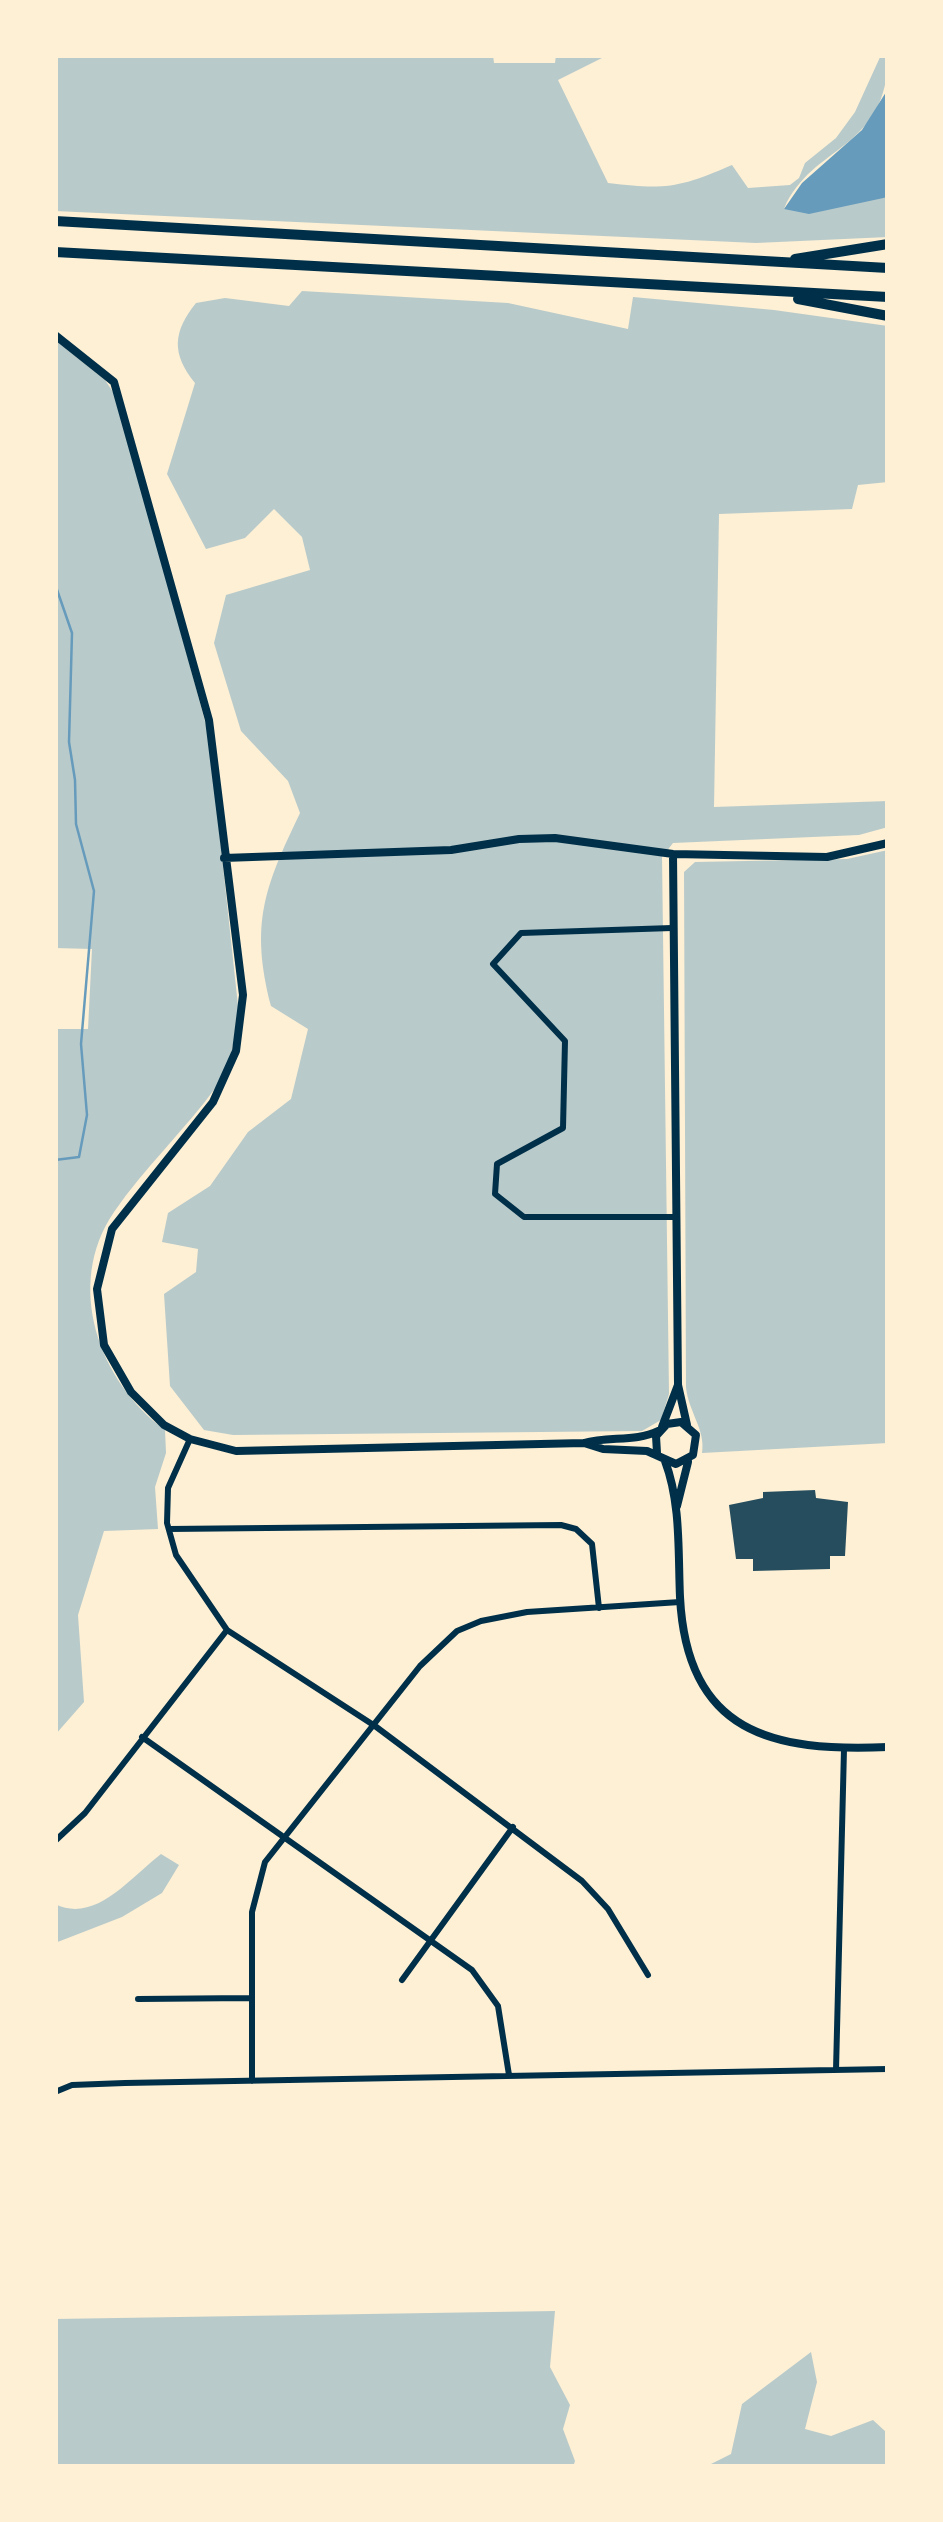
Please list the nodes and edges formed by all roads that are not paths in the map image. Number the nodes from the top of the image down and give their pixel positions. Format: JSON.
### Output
{"nodes":[{"id":1,"x":55,"y":220,"type":"edge"},
{"id":2,"x":888,"y":244,"type":"edge"},
{"id":3,"x":55,"y":252,"type":"edge"},
{"id":4,"x":768,"y":263,"type":"junction"},
{"id":5,"x":888,"y":268,"type":"edge"},
{"id":6,"x":762,"y":292,"type":"junction"},
{"id":7,"x":888,"y":297,"type":"edge"},
{"id":8,"x":888,"y":316,"type":"edge"},
{"id":9,"x":55,"y":335,"type":"edge"},
{"id":10,"x":888,"y":843,"type":"edge"},
{"id":11,"x":673,"y":854,"type":"junction"},
{"id":12,"x":224,"y":858,"type":"junction"},
{"id":13,"x":672,"y":928,"type":"junction"},
{"id":14,"x":676,"y":1216,"type":"junction"},
{"id":15,"x":678,"y":1385,"type":"junction"},
{"id":16,"x":687,"y":1425,"type":"junction"},
{"id":17,"x":660,"y":1429,"type":"junction"},
{"id":18,"x":190,"y":1439,"type":"junction"},
{"id":19,"x":584,"y":1443,"type":"junction"},
{"id":20,"x":661,"y":1457,"type":"junction"},
{"id":21,"x":688,"y":1460,"type":"junction"},
{"id":22,"x":677,"y":1506,"type":"junction"},
{"id":23,"x":169,"y":1530,"type":"junction"},
{"id":24,"x":680,"y":1602,"type":"junction"},
{"id":25,"x":599,"y":1608,"type":"junction"},
{"id":26,"x":228,"y":1630,"type":"junction"},
{"id":27,"x":375,"y":1726,"type":"junction"},
{"id":28,"x":142,"y":1737,"type":"junction"},
{"id":29,"x":888,"y":1748,"type":"edge"},
{"id":30,"x":844,"y":1749,"type":"junction"},
{"id":31,"x":513,"y":1827,"type":"junction"},
{"id":32,"x":284,"y":1837,"type":"junction"},
{"id":33,"x":55,"y":1841,"type":"edge"},
{"id":34,"x":432,"y":1940,"type":"junction"},
{"id":35,"x":648,"y":1975,"type":"dead end"},
{"id":36,"x":402,"y":1980,"type":"dead end"},
{"id":37,"x":250,"y":1998,"type":"junction"},
{"id":38,"x":138,"y":1999,"type":"dead end"},
{"id":39,"x":888,"y":2069,"type":"edge"},
{"id":40,"x":836,"y":2070,"type":"junction"},
{"id":41,"x":509,"y":2075,"type":"junction"},
{"id":42,"x":252,"y":2081,"type":"junction"},
{"id":43,"x":55,"y":2092,"type":"edge"}],
"edges":[{"from":1,"to":4,"type":"highway"},
{"from":2,"to":4,"type":"highway"},
{"from":3,"to":6,"type":"highway"},
{"from":4,"to":5,"type":"highway"},
{"from":6,"to":7,"type":"highway"},
{"from":6,"to":8,"type":"highway"},
{"from":9,"to":12,"type":"street"},
{"from":10,"to":11,"type":"street"},
{"from":11,"to":12,"type":"street"},
{"from":11,"to":13,"type":"street"},
{"from":12,"to":18,"type":"street"},
{"from":13,"to":14,"type":"street"},
{"from":13,"to":14,"type":"street"},
{"from":14,"to":15,"type":"street"},
{"from":15,"to":16,"type":"street"},
{"from":15,"to":17,"type":"street"},
{"from":16,"to":17,"type":"street"},
{"from":16,"to":21,"type":"street"},
{"from":17,"to":19,"type":"street"},
{"from":17,"to":20,"type":"street"},
{"from":18,"to":19,"type":"street"},
{"from":18,"to":23,"type":"street"},
{"from":19,"to":20,"type":"street"},
{"from":20,"to":21,"type":"street"},
{"from":20,"to":22,"type":"street"},
{"from":21,"to":22,"type":"street"},
{"from":22,"to":24,"type":"street"},
{"from":23,"to":25,"type":"street"},
{"from":23,"to":26,"type":"street"},
{"from":24,"to":25,"type":"street"},
{"from":24,"to":30,"type":"street"},
{"from":25,"to":27,"type":"street"},
{"from":26,"to":27,"type":"street"},
{"from":26,"to":28,"type":"street"},
{"from":27,"to":31,"type":"street"},
{"from":27,"to":32,"type":"street"},
{"from":28,"to":32,"type":"street"},
{"from":28,"to":33,"type":"street"},
{"from":29,"to":30,"type":"street"},
{"from":30,"to":40,"type":"street"},
{"from":31,"to":34,"type":"street"},
{"from":31,"to":35,"type":"street"},
{"from":32,"to":34,"type":"street"},
{"from":32,"to":37,"type":"street"},
{"from":34,"to":36,"type":"street"},
{"from":34,"to":41,"type":"street"},
{"from":37,"to":38,"type":"street"},
{"from":37,"to":42,"type":"street"},
{"from":39,"to":40,"type":"street"},
{"from":40,"to":41,"type":"street"},
{"from":41,"to":42,"type":"street"},
{"from":42,"to":43,"type":"street"}]}
